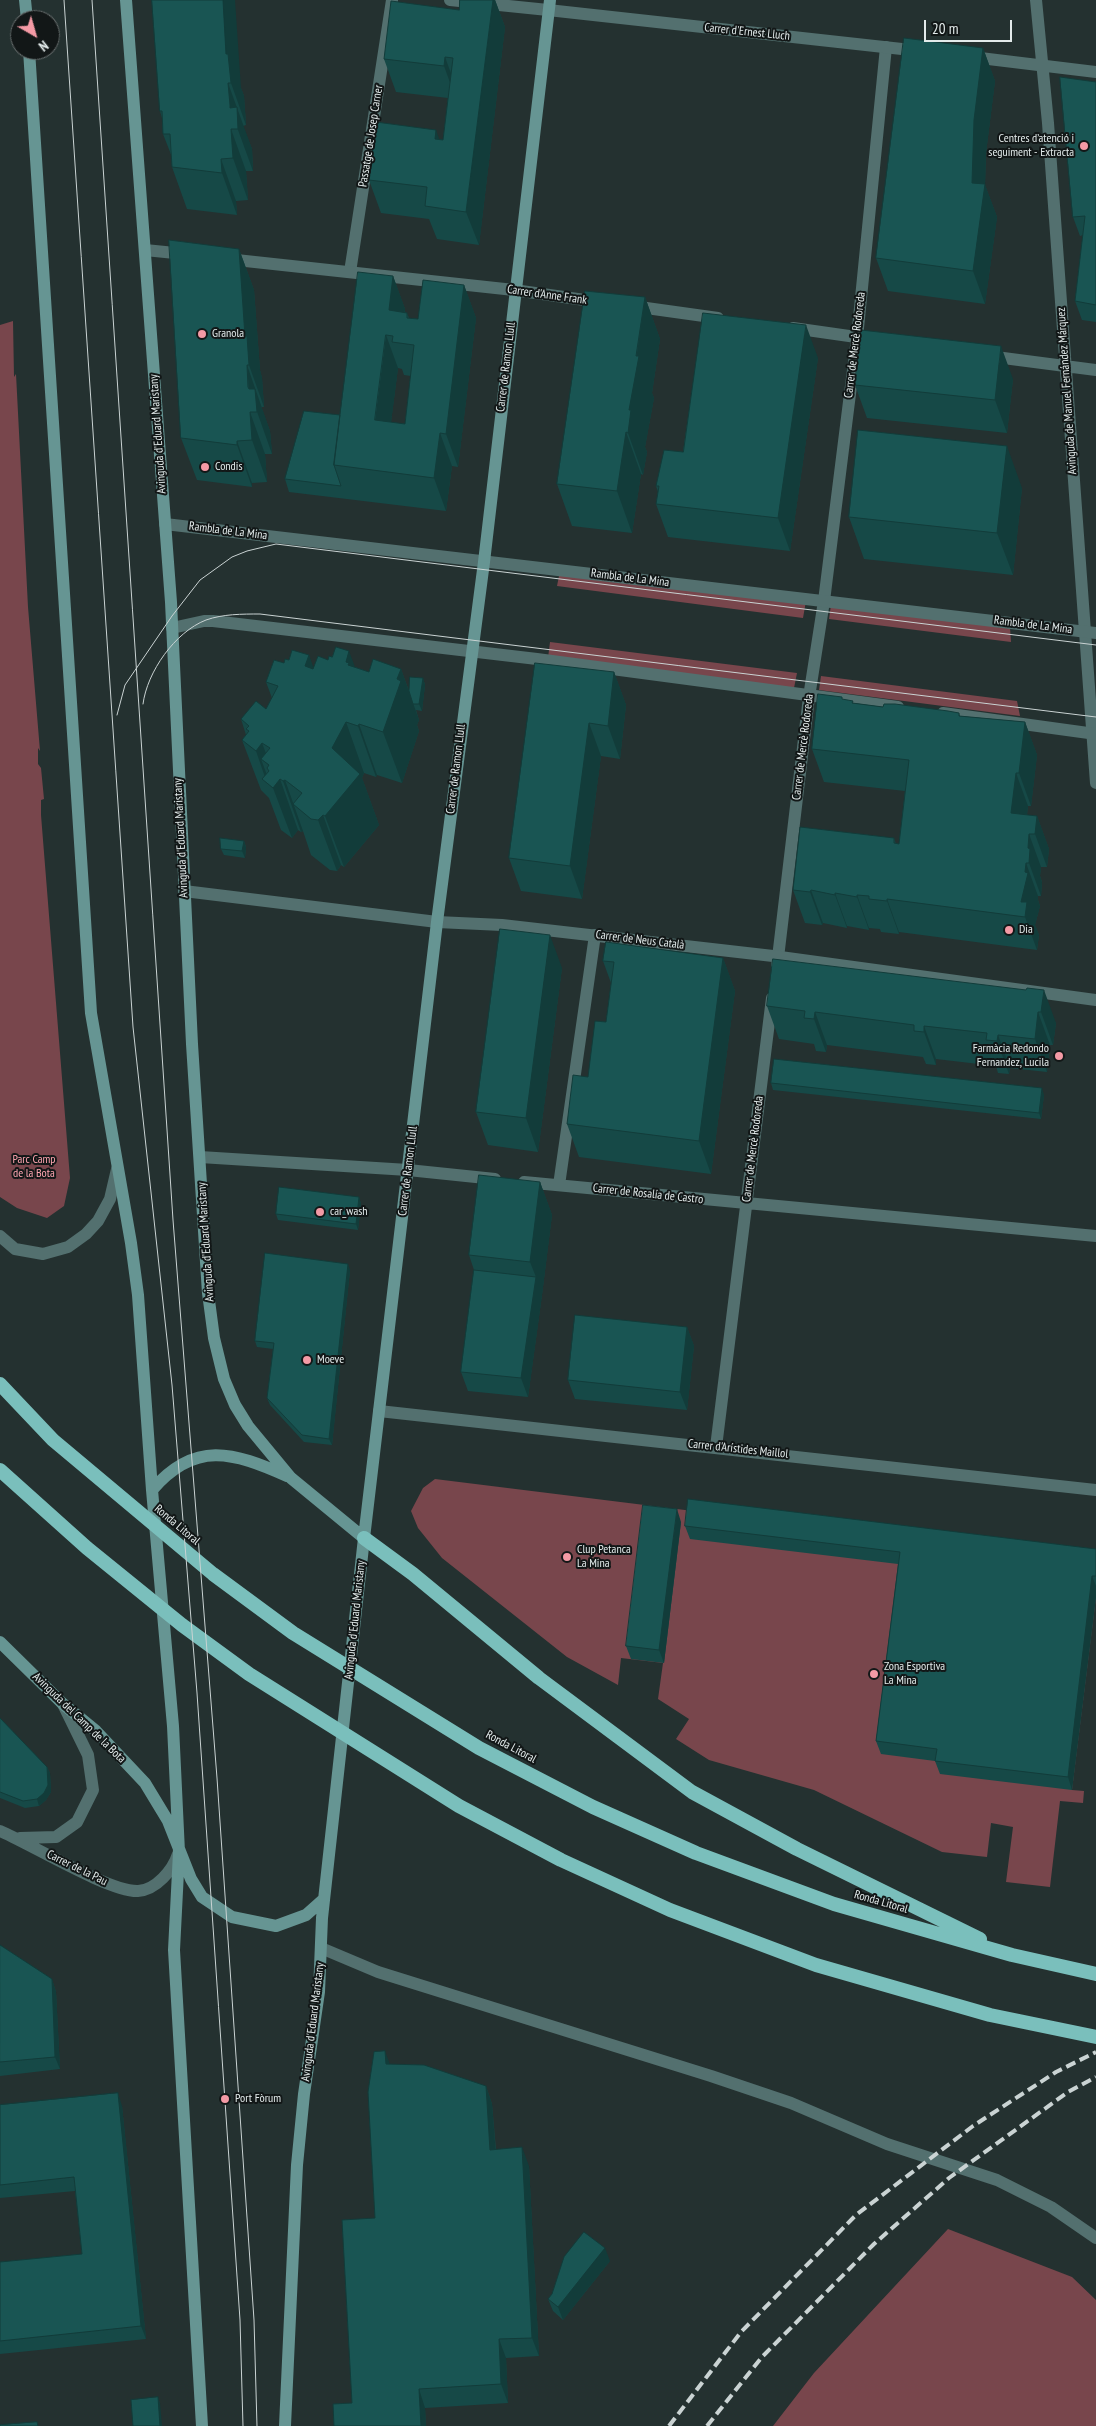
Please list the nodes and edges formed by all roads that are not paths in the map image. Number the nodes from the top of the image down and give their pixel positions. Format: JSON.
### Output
{"nodes":[{"id":1,"x":126,"y":0,"type":"edge"},
{"id":2,"x":392,"y":0,"type":"edge"},
{"id":3,"x":450,"y":0,"type":"edge"},
{"id":4,"x":1036,"y":0,"type":"edge"},
{"id":5,"x":549,"y":5,"type":"edge"},
{"id":6,"x":886,"y":47,"type":"junction"},
{"id":7,"x":934,"y":52,"type":"edge"},
{"id":8,"x":962,"y":56,"type":"edge"},
{"id":9,"x":30,"y":60,"type":"edge"},
{"id":10,"x":1044,"y":65,"type":"junction"},
{"id":11,"x":1096,"y":72,"type":"edge"},
{"id":12,"x":145,"y":250,"type":"junction"},
{"id":13,"x":194,"y":255,"type":"edge"},
{"id":14,"x":213,"y":257,"type":"edge"},
{"id":15,"x":350,"y":272,"type":"junction"},
{"id":16,"x":514,"y":290,"type":"junction"},
{"id":17,"x":732,"y":320,"type":"edge"},
{"id":18,"x":780,"y":326,"type":"edge"},
{"id":19,"x":857,"y":338,"type":"junction"},
{"id":20,"x":886,"y":342,"type":"edge"},
{"id":21,"x":975,"y":354,"type":"edge"},
{"id":22,"x":1066,"y":367,"type":"junction"},
{"id":23,"x":1096,"y":370,"type":"edge"},
{"id":24,"x":165,"y":524,"type":"junction"},
{"id":25,"x":484,"y":562,"type":"junction"},
{"id":26,"x":824,"y":601,"type":"junction"},
{"id":27,"x":172,"y":628,"type":"junction"},
{"id":28,"x":1090,"y":632,"type":"edge"},
{"id":29,"x":471,"y":652,"type":"junction"},
{"id":30,"x":809,"y":697,"type":"junction"},
{"id":31,"x":1094,"y":733,"type":"edge"},
{"id":32,"x":1096,"y":783,"type":"edge"},
{"id":33,"x":184,"y":891,"type":"junction"},
{"id":34,"x":437,"y":922,"type":"junction"},
{"id":35,"x":595,"y":935,"type":"junction"},
{"id":36,"x":778,"y":957,"type":"junction"},
{"id":37,"x":1096,"y":1000,"type":"edge"},
{"id":38,"x":200,"y":1157,"type":"junction"},
{"id":39,"x":117,"y":1168,"type":"junction"},
{"id":40,"x":408,"y":1170,"type":"junction"},
{"id":41,"x":559,"y":1185,"type":"junction"},
{"id":42,"x":746,"y":1204,"type":"junction"},
{"id":43,"x":0,"y":1236,"type":"edge"},
{"id":44,"x":1096,"y":1236,"type":"edge"},
{"id":45,"x":0,"y":1384,"type":"edge"},
{"id":46,"x":379,"y":1412,"type":"junction"},
{"id":47,"x":716,"y":1447,"type":"junction"},
{"id":48,"x":0,"y":1470,"type":"edge"},
{"id":49,"x":291,"y":1478,"type":"junction"},
{"id":50,"x":152,"y":1490,"type":"junction"},
{"id":51,"x":1096,"y":1490,"type":"edge"},
{"id":52,"x":364,"y":1538,"type":"junction"},
{"id":53,"x":0,"y":1642,"type":"edge"},
{"id":54,"x":63,"y":1704,"type":"junction"},
{"id":55,"x":0,"y":1832,"type":"edge"},
{"id":56,"x":18,"y":1839,"type":"junction"},
{"id":57,"x":179,"y":1852,"type":"junction"},
{"id":58,"x":324,"y":1899,"type":"junction"},
{"id":59,"x":321,"y":1948,"type":"junction"},
{"id":60,"x":1012,"y":1955,"type":"junction"},
{"id":61,"x":1096,"y":1974,"type":"edge"},
{"id":62,"x":1096,"y":2037,"type":"edge"},
{"id":63,"x":1096,"y":2238,"type":"edge"},
{"id":64,"x":202,"y":2426,"type":"edge"},
{"id":65,"x":285,"y":2426,"type":"edge"}],
"edges":[{"from":1,"to":12,"type":"main road","name":"Avinguda d'Eduard Maristany"},
{"from":2,"to":15,"type":"street","name":"Passatge de Josep Carner"},
{"from":3,"to":5,"type":"street","name":"Carrer d'Ernest Lluch"},
{"from":4,"to":10,"type":"street","name":"Avinguda de Manuel Fernández Márquez"},
{"from":5,"to":6,"type":"street","name":"Carrer d'Ernest Lluch"},
{"from":5,"to":16,"type":"main road","name":"Carrer de Ramon Llull"},
{"from":6,"to":7,"type":"street","name":"Carrer d'Ernest Lluch"},
{"from":6,"to":19,"type":"street","name":"Carrer de Mercè Rodoreda"},
{"from":8,"to":10,"type":"street"},
{"from":9,"to":39,"type":"main road"},
{"from":10,"to":11,"type":"street"},
{"from":10,"to":22,"type":"street","name":"Avinguda de Manuel Fernández Márquez"},
{"from":12,"to":13,"type":"street"},
{"from":12,"to":24,"type":"main road","name":"Avinguda d'Eduard Maristany"},
{"from":14,"to":15,"type":"street","name":"Carrer d'Anne Frank"},
{"from":15,"to":16,"type":"street","name":"Carrer d'Anne Frank"},
{"from":16,"to":17,"type":"street","name":"Carrer d'Anne Frank"},
{"from":16,"to":25,"type":"main road","name":"Carrer de Ramon Llull"},
{"from":18,"to":19,"type":"street"},
{"from":19,"to":20,"type":"street"},
{"from":19,"to":26,"type":"street","name":"Carrer de Mercè Rodoreda"},
{"from":21,"to":22,"type":"street"},
{"from":22,"to":23,"type":"street"},
{"from":22,"to":28,"type":"street","name":"Avinguda de Manuel Fernández Márquez"},
{"from":24,"to":25,"type":"street","name":"Rambla de La Mina"},
{"from":24,"to":27,"type":"main road","name":"Avinguda d'Eduard Maristany"},
{"from":25,"to":26,"type":"street","name":"Rambla de La Mina"},
{"from":25,"to":29,"type":"main road","name":"Carrer de Ramon Llull"},
{"from":26,"to":28,"type":"street","name":"Rambla de La Mina"},
{"from":26,"to":30,"type":"street","name":"Carrer de Mercè Rodoreda"},
{"from":27,"to":29,"type":"street"},
{"from":27,"to":33,"type":"main road","name":"Avinguda d'Eduard Maristany"},
{"from":28,"to":31,"type":"street","name":"Avinguda de Manuel Fernández Márquez"},
{"from":29,"to":30,"type":"street"},
{"from":29,"to":34,"type":"main road","name":"Carrer de Ramon Llull"},
{"from":30,"to":31,"type":"street"},
{"from":30,"to":36,"type":"street","name":"Carrer de Mercè Rodoreda"},
{"from":31,"to":32,"type":"street","name":"Avinguda de Manuel Fernández Márquez"},
{"from":33,"to":34,"type":"street","name":"Carrer de Neus Català"},
{"from":33,"to":38,"type":"main road","name":"Avinguda d'Eduard Maristany"},
{"from":34,"to":35,"type":"street","name":"Carrer de Neus Català"},
{"from":34,"to":40,"type":"main road","name":"Carrer de Ramon Llull"},
{"from":35,"to":36,"type":"street","name":"Carrer de Neus Català"},
{"from":35,"to":41,"type":"street"},
{"from":36,"to":37,"type":"street","name":"Carrer de Neus Català"},
{"from":36,"to":42,"type":"street","name":"Carrer de Mercè Rodoreda"},
{"from":38,"to":40,"type":"street","name":"Carrer de Rosalía de Castro"},
{"from":38,"to":49,"type":"main road","name":"Avinguda d'Eduard Maristany"},
{"from":39,"to":43,"type":"street"},
{"from":39,"to":50,"type":"main road"},
{"from":40,"to":41,"type":"street","name":"Carrer de Rosalía de Castro"},
{"from":40,"to":46,"type":"main road","name":"Carrer de Ramon Llull"},
{"from":41,"to":42,"type":"street","name":"Carrer de Rosalía de Castro"},
{"from":42,"to":44,"type":"street","name":"Carrer de Rosalía de Castro"},
{"from":42,"to":47,"type":"street","name":"Carrer de Mercè Rodoreda"},
{"from":45,"to":60,"type":"highway","name":"Ronda Litoral"},
{"from":46,"to":47,"type":"street","name":"Carrer d'Arístides Maillol"},
{"from":46,"to":52,"type":"main road","name":"Carrer de Ramon Llull"},
{"from":47,"to":51,"type":"street","name":"Carrer d'Arístides Maillol"},
{"from":48,"to":62,"type":"highway"},
{"from":49,"to":50,"type":"main road"},
{"from":49,"to":52,"type":"main road","name":"Avinguda d'Eduard Maristany"},
{"from":50,"to":57,"type":"main road"},
{"from":52,"to":58,"type":"main road","name":"Avinguda d'Eduard Maristany"},
{"from":52,"to":60,"type":"highway"},
{"from":53,"to":54,"type":"main road","name":"Avinguda del Camp de la Bota"},
{"from":54,"to":56,"type":"street","name":"Carrer de la Pau"},
{"from":54,"to":57,"type":"main road","name":"Avinguda del Camp de la Bota"},
{"from":55,"to":56,"type":"street","name":"Carrer de la Pau"},
{"from":56,"to":57,"type":"street","name":"Carrer de la Pau"},
{"from":57,"to":58,"type":"main road","name":"Avinguda del Camp de la Bota"},
{"from":57,"to":64,"type":"main road"},
{"from":58,"to":59,"type":"main road","name":"Avinguda d'Eduard Maristany"},
{"from":59,"to":63,"type":"street"},
{"from":59,"to":65,"type":"main road","name":"Avinguda d'Eduard Maristany"},
{"from":60,"to":61,"type":"highway","name":"Ronda Litoral"}]}
